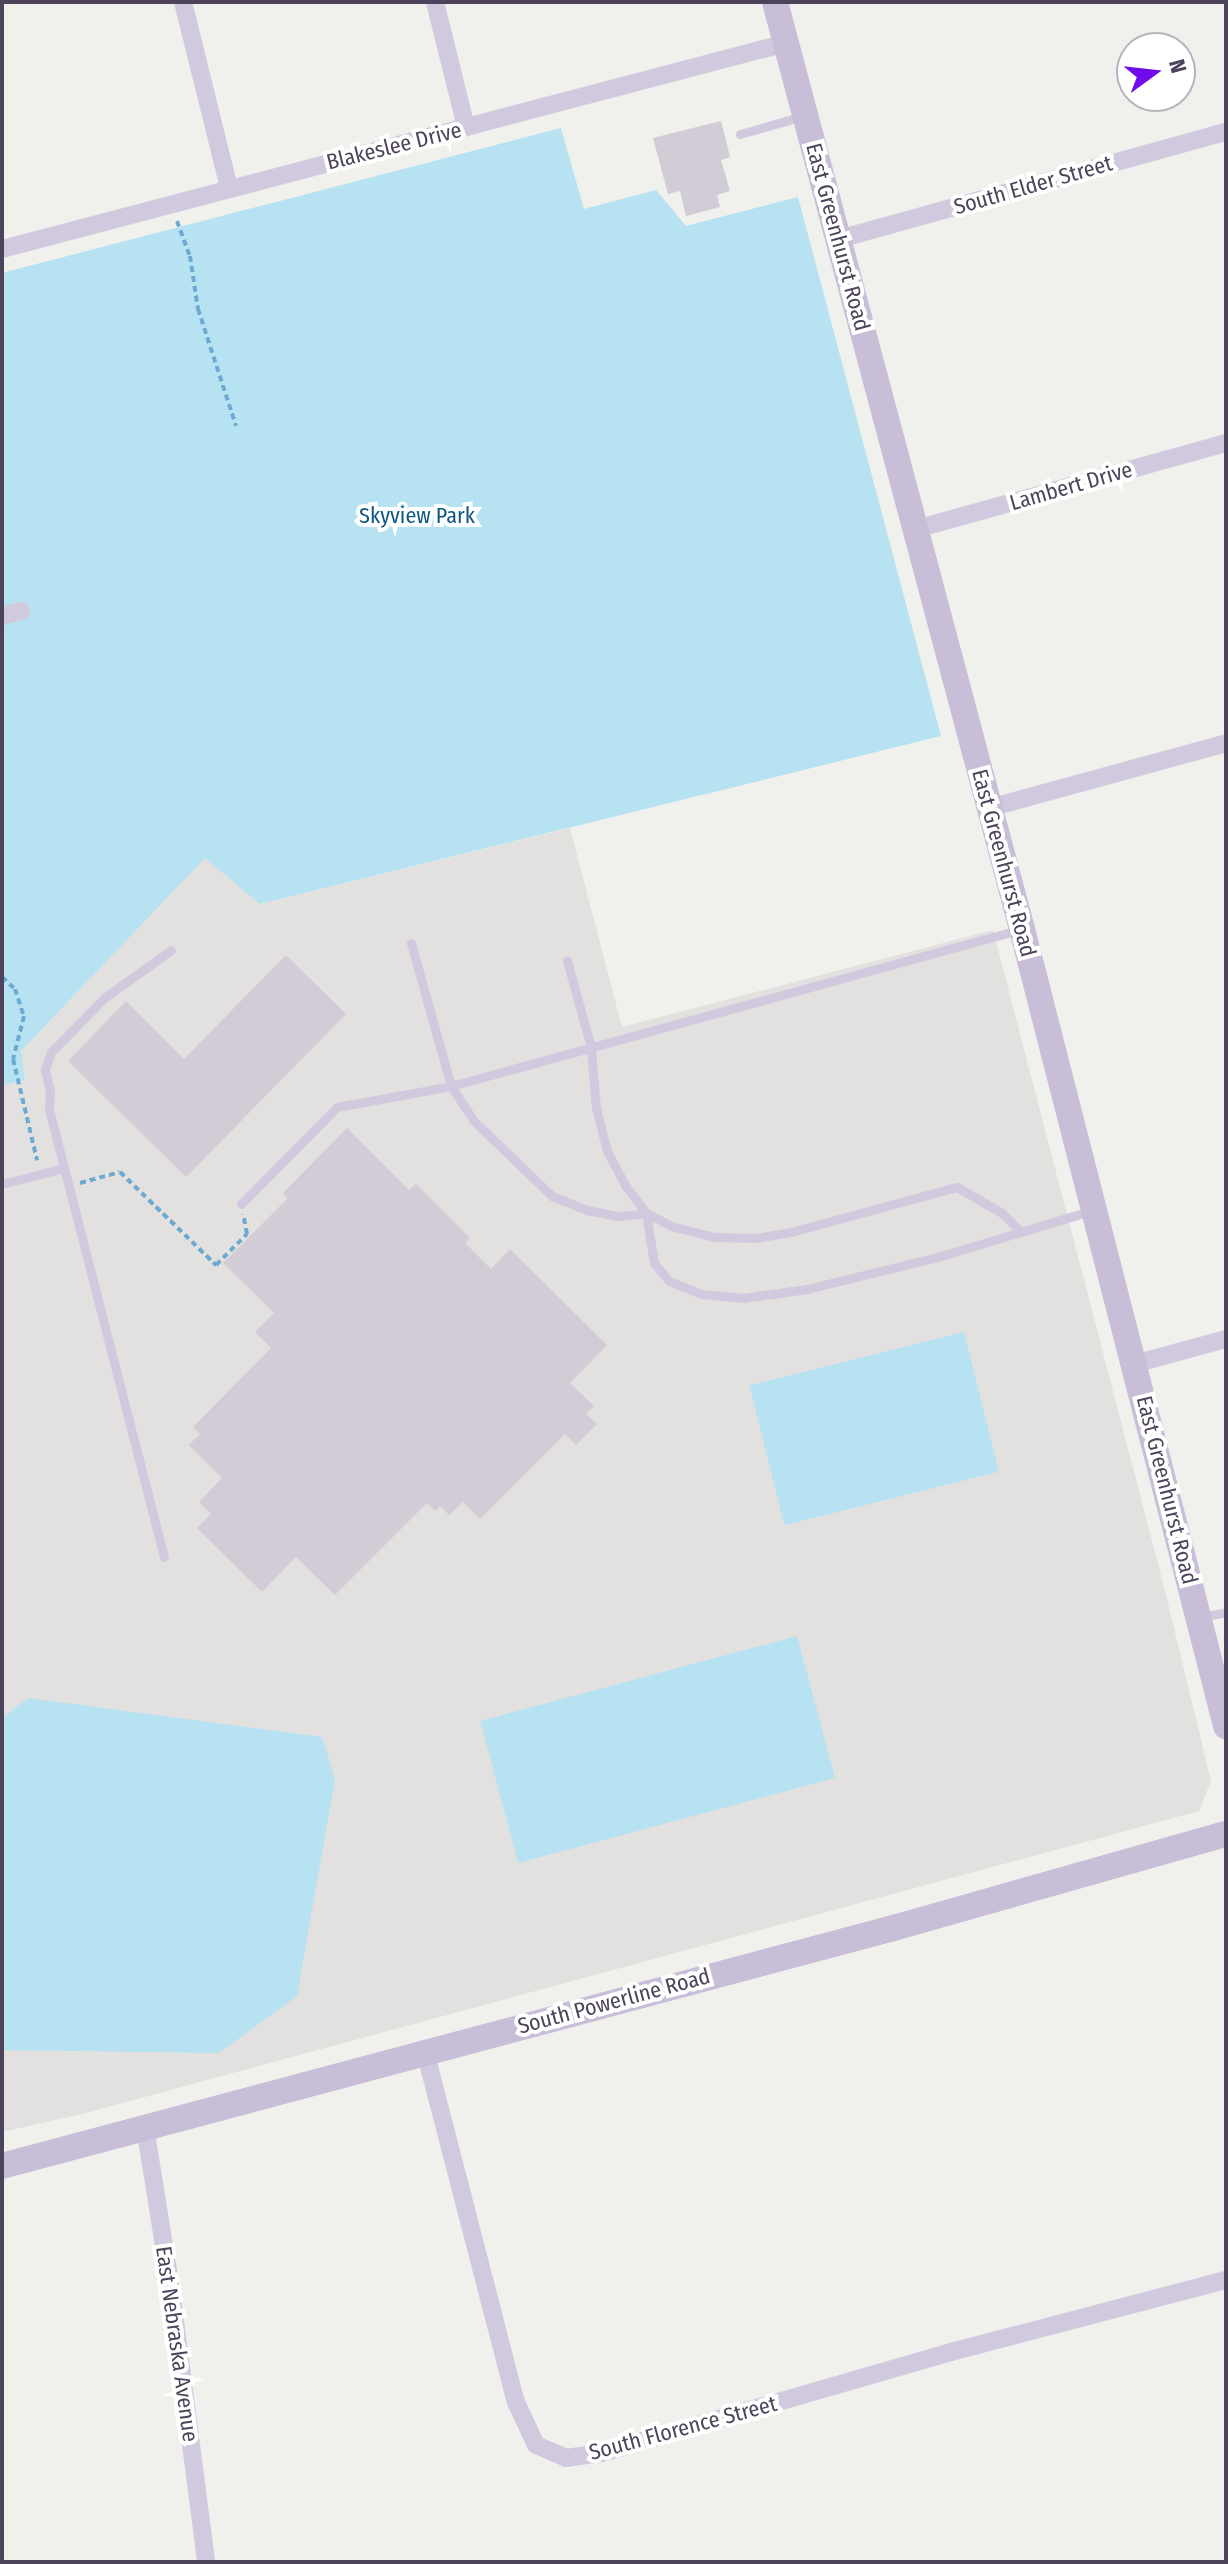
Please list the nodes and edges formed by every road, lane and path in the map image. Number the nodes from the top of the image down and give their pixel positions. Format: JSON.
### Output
{"nodes":[{"id":1,"x":183,"y":2,"type":"edge"},
{"id":2,"x":435,"y":2,"type":"edge"},
{"id":3,"x":775,"y":2,"type":"edge"},
{"id":4,"x":786,"y":43,"type":"junction"},
{"id":5,"x":806,"y":115,"type":"junction"},
{"id":6,"x":466,"y":127,"type":"junction"},
{"id":7,"x":1226,"y":132,"type":"edge"},
{"id":8,"x":740,"y":134,"type":"dead end"},
{"id":9,"x":229,"y":188,"type":"junction"},
{"id":10,"x":172,"y":203,"type":"junction"},
{"id":11,"x":839,"y":239,"type":"junction"},
{"id":12,"x":2,"y":249,"type":"edge"},
{"id":13,"x":236,"y":426,"type":"dead end"},
{"id":14,"x":1226,"y":443,"type":"edge"},
{"id":15,"x":916,"y":529,"type":"junction"},
{"id":16,"x":21,"y":611,"type":"dead end"},
{"id":17,"x":2,"y":616,"type":"edge"},
{"id":18,"x":1226,"y":743,"type":"edge"},
{"id":19,"x":989,"y":808,"type":"junction"},
{"id":20,"x":1022,"y":929,"type":"junction"},
{"id":21,"x":411,"y":943,"type":"dead end"},
{"id":22,"x":171,"y":950,"type":"dead end"},
{"id":23,"x":567,"y":960,"type":"dead end"},
{"id":24,"x":2,"y":977,"type":"edge"},
{"id":25,"x":591,"y":1048,"type":"junction"},
{"id":26,"x":451,"y":1086,"type":"junction"},
{"id":27,"x":64,"y":1168,"type":"junction"},
{"id":28,"x":41,"y":1174,"type":"junction"},
{"id":29,"x":2,"y":1184,"type":"edge"},
{"id":30,"x":69,"y":1186,"type":"junction"},
{"id":31,"x":241,"y":1204,"type":"joint"},
{"id":32,"x":1094,"y":1209,"type":"junction"},
{"id":33,"x":646,"y":1213,"type":"junction"},
{"id":34,"x":1021,"y":1232,"type":"junction"},
{"id":35,"x":1226,"y":1339,"type":"edge"},
{"id":36,"x":1134,"y":1364,"type":"junction"},
{"id":37,"x":164,"y":1557,"type":"dead end"},
{"id":38,"x":1226,"y":1612,"type":"edge"},
{"id":39,"x":1199,"y":1617,"type":"junction"},
{"id":40,"x":1226,"y":1726,"type":"edge"},
{"id":41,"x":1226,"y":1834,"type":"edge"},
{"id":42,"x":425,"y":2051,"type":"junction"},
{"id":43,"x":145,"y":2127,"type":"junction"},
{"id":44,"x":2,"y":2166,"type":"edge"},
{"id":45,"x":1226,"y":2280,"type":"edge"},
{"id":46,"x":206,"y":2562,"type":"edge"}],
"edges":[{"from":1,"to":9,"type":"street"},
{"from":2,"to":6,"type":"street"},
{"from":3,"to":4,"type":"main road","name":"East Greenhurst Road"},
{"from":4,"to":5,"type":"main road","name":"East Greenhurst Road"},
{"from":4,"to":6,"type":"street","name":"Blakeslee Drive"},
{"from":5,"to":8,"type":"lane"},
{"from":5,"to":11,"type":"main road","name":"East Greenhurst Road"},
{"from":6,"to":9,"type":"street","name":"Blakeslee Drive"},
{"from":7,"to":11,"type":"street","name":"South Elder Street"},
{"from":9,"to":10,"type":"street","name":"Blakeslee Drive"},
{"from":10,"to":12,"type":"street","name":"Blakeslee Drive"},
{"from":10,"to":13,"type":"path"},
{"from":11,"to":15,"type":"main road","name":"East Greenhurst Road"},
{"from":14,"to":15,"type":"street","name":"Lambert Drive"},
{"from":15,"to":19,"type":"main road","name":"East Greenhurst Road"},
{"from":16,"to":17,"type":"street"},
{"from":18,"to":19,"type":"street"},
{"from":19,"to":20,"type":"main road","name":"East Greenhurst Road"},
{"from":20,"to":25,"type":"lane"},
{"from":20,"to":32,"type":"main road","name":"East Greenhurst Road"},
{"from":21,"to":26,"type":"lane"},
{"from":22,"to":27,"type":"lane"},
{"from":23,"to":25,"type":"lane"},
{"from":24,"to":28,"type":"path"},
{"from":25,"to":26,"type":"lane"},
{"from":25,"to":33,"type":"lane"},
{"from":26,"to":31,"type":"lane"},
{"from":26,"to":33,"type":"lane"},
{"from":27,"to":28,"type":"lane"},
{"from":27,"to":30,"type":"lane"},
{"from":28,"to":29,"type":"lane"},
{"from":30,"to":31,"type":"path"},
{"from":30,"to":37,"type":"lane"},
{"from":32,"to":34,"type":"lane"},
{"from":32,"to":36,"type":"main road","name":"East Greenhurst Road"},
{"from":33,"to":34,"type":"lane"},
{"from":33,"to":34,"type":"lane"},
{"from":35,"to":36,"type":"street"},
{"from":36,"to":39,"type":"main road","name":"East Greenhurst Road"},
{"from":38,"to":39,"type":"lane"},
{"from":39,"to":40,"type":"main road","name":"East Greenhurst Road"},
{"from":41,"to":42,"type":"main road","name":"South Powerline Road"},
{"from":42,"to":43,"type":"main road","name":"South Powerline Road"},
{"from":42,"to":45,"type":"street","name":"South Florence Street"},
{"from":43,"to":44,"type":"main road","name":"South Powerline Road"},
{"from":43,"to":46,"type":"street","name":"East Nebraska Avenue"}]}
